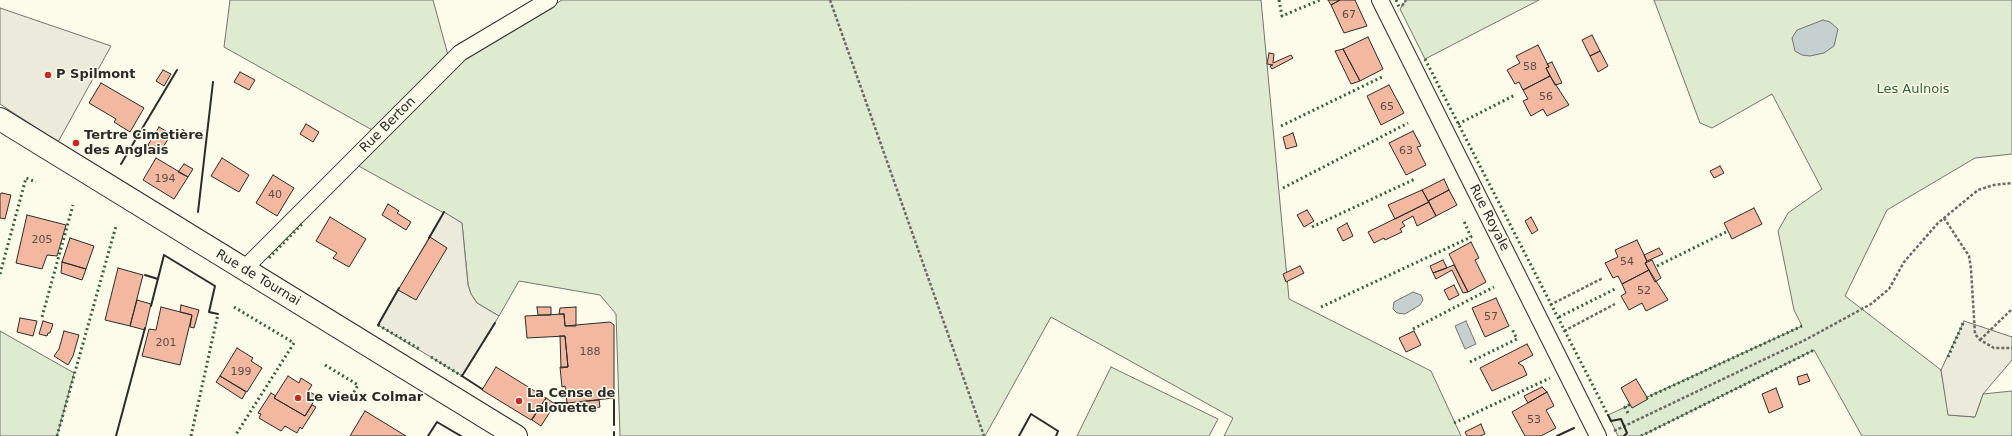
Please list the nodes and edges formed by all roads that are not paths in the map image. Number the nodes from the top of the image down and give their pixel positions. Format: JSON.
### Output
{"nodes":[{"id":1,"x":549,"y":0,"type":"edge"},
{"id":2,"x":1380,"y":0,"type":"edge"},
{"id":3,"x":0,"y":119,"type":"edge"},
{"id":4,"x":243,"y":270,"type":"junction"},
{"id":5,"x":1605,"y":434,"type":"edge"},
{"id":6,"x":516,"y":436,"type":"edge"}],
"edges":[{"from":1,"to":4,"type":"street","name":"Rue Berton"},
{"from":2,"to":5,"type":"street","name":"Rue Royale"},
{"from":3,"to":4,"type":"main road","name":"Rue de Tournai"},
{"from":4,"to":6,"type":"main road","name":"Rue de Tournai"}]}
